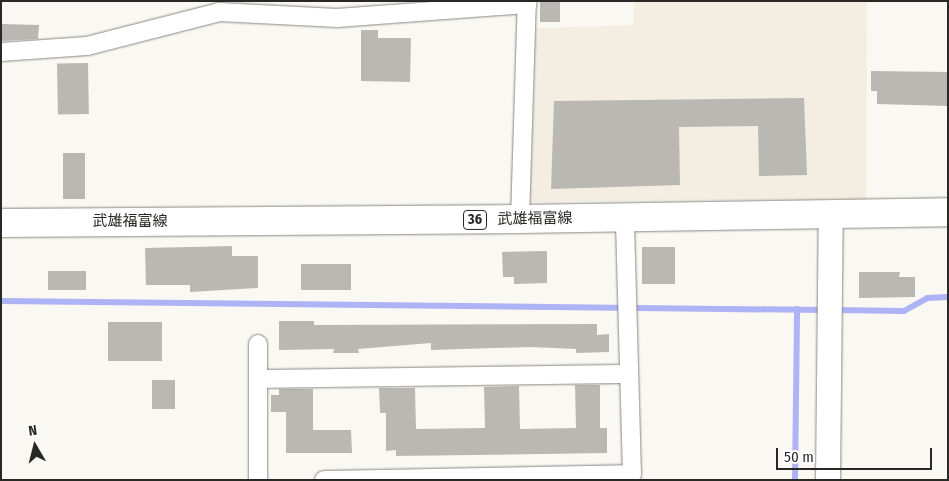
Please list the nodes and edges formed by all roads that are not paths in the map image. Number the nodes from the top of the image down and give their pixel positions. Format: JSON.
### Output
{"nodes":[{"id":1,"x":527,"y":2,"type":"edge"},
{"id":2,"x":1,"y":52,"type":"edge"},
{"id":3,"x":948,"y":212,"type":"edge"},
{"id":4,"x":831,"y":214,"type":"junction"},
{"id":5,"x":625,"y":218,"type":"junction"},
{"id":6,"x":520,"y":220,"type":"junction"},
{"id":7,"x":1,"y":223,"type":"edge"},
{"id":8,"x":258,"y":344,"type":"dead end"},
{"id":9,"x":629,"y":374,"type":"junction"},
{"id":10,"x":259,"y":379,"type":"junction"},
{"id":11,"x":258,"y":480,"type":"edge"},
{"id":12,"x":324,"y":480,"type":"edge"},
{"id":13,"x":828,"y":480,"type":"edge"}],
"edges":[{"from":1,"to":2,"type":"street"},
{"from":1,"to":6,"type":"street"},
{"from":3,"to":4,"type":"main road","name":"武雄福富線","number":"36"},
{"from":4,"to":5,"type":"main road","name":"武雄福富線","number":"36"},
{"from":4,"to":13,"type":"street"},
{"from":5,"to":6,"type":"main road","name":"武雄福富線","number":"36"},
{"from":5,"to":9,"type":"street"},
{"from":6,"to":7,"type":"main road","name":"武雄福富線","number":"36"},
{"from":8,"to":10,"type":"street"},
{"from":9,"to":10,"type":"street"},
{"from":9,"to":12,"type":"street"},
{"from":10,"to":11,"type":"street"}]}
